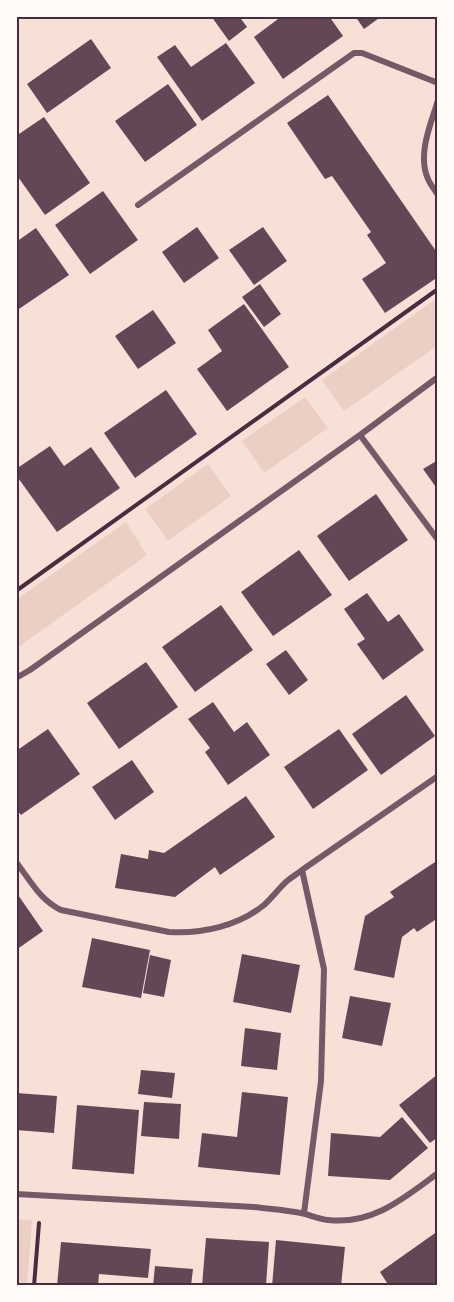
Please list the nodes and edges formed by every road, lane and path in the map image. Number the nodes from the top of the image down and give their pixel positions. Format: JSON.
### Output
{"nodes":[{"id":1,"x":438,"y":83,"type":"edge"},
{"id":2,"x":438,"y":100,"type":"edge"},
{"id":3,"x":438,"y":195,"type":"edge"},
{"id":4,"x":138,"y":205,"type":"dead end"},
{"id":5,"x":438,"y":289,"type":"edge"},
{"id":6,"x":438,"y":377,"type":"edge"},
{"id":7,"x":360,"y":435,"type":"junction"},
{"id":8,"x":438,"y":540,"type":"edge"},
{"id":9,"x":16,"y":591,"type":"edge"},
{"id":10,"x":16,"y":678,"type":"edge"},
{"id":11,"x":438,"y":776,"type":"edge"},
{"id":12,"x":16,"y":862,"type":"edge"},
{"id":13,"x":302,"y":870,"type":"junction"},
{"id":14,"x":438,"y":1173,"type":"edge"},
{"id":15,"x":16,"y":1194,"type":"edge"},
{"id":16,"x":42,"y":1196,"type":"junction"},
{"id":17,"x":304,"y":1213,"type":"junction"},
{"id":18,"x":34,"y":1286,"type":"edge"}],
"edges":[{"from":1,"to":4,"type":"street"},
{"from":2,"to":3,"type":"street"},
{"from":5,"to":9,"type":"path"},
{"from":6,"to":7,"type":"street"},
{"from":7,"to":8,"type":"street"},
{"from":7,"to":10,"type":"street"},
{"from":11,"to":13,"type":"street"},
{"from":12,"to":13,"type":"street"},
{"from":13,"to":17,"type":"street"},
{"from":14,"to":17,"type":"street"},
{"from":15,"to":16,"type":"street"},
{"from":16,"to":17,"type":"street"},
{"from":16,"to":18,"type":"path"}]}
